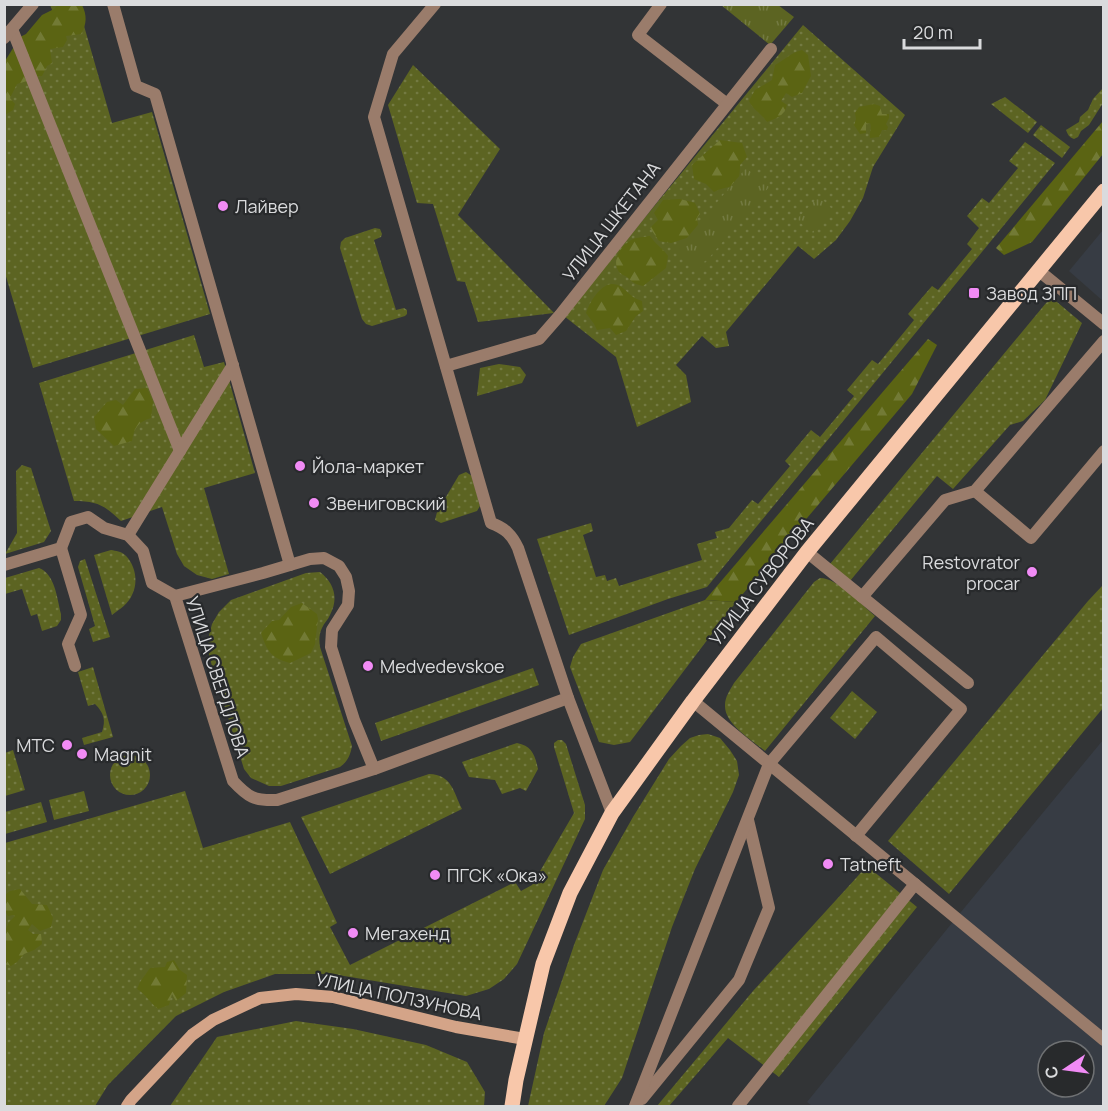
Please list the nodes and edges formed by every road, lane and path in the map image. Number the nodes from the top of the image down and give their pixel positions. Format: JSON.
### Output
{"nodes":[{"id":1,"x":33,"y":4,"type":"edge"},
{"id":2,"x":113,"y":4,"type":"edge"},
{"id":3,"x":435,"y":4,"type":"edge"},
{"id":4,"x":661,"y":4,"type":"edge"},
{"id":5,"x":8,"y":33,"type":"edge"},
{"id":6,"x":771,"y":49,"type":"dead end"},
{"id":7,"x":727,"y":104,"type":"junction"},
{"id":8,"x":1104,"y":191,"type":"edge"},
{"id":9,"x":1038,"y":270,"type":"junction"},
{"id":10,"x":1104,"y":324,"type":"edge"},
{"id":11,"x":1104,"y":341,"type":"edge"},
{"id":12,"x":233,"y":365,"type":"junction"},
{"id":13,"x":446,"y":366,"type":"junction"},
{"id":14,"x":180,"y":451,"type":"junction"},
{"id":15,"x":1104,"y":451,"type":"edge"},
{"id":16,"x":975,"y":491,"type":"junction"},
{"id":17,"x":128,"y":536,"type":"junction"},
{"id":18,"x":61,"y":548,"type":"junction"},
{"id":19,"x":807,"y":552,"type":"junction"},
{"id":20,"x":4,"y":565,"type":"edge"},
{"id":21,"x":290,"y":565,"type":"junction"},
{"id":22,"x":175,"y":596,"type":"junction"},
{"id":23,"x":862,"y":597,"type":"junction"},
{"id":24,"x":75,"y":666,"type":"dead end"},
{"id":25,"x":968,"y":683,"type":"dead end"},
{"id":26,"x":568,"y":698,"type":"junction"},
{"id":27,"x":693,"y":701,"type":"junction"},
{"id":28,"x":769,"y":764,"type":"junction"},
{"id":29,"x":374,"y":769,"type":"junction"},
{"id":30,"x":612,"y":813,"type":"junction"},
{"id":31,"x":748,"y":819,"type":"junction"},
{"id":32,"x":856,"y":836,"type":"junction"},
{"id":33,"x":915,"y":884,"type":"junction"},
{"id":34,"x":525,"y":1039,"type":"junction"},
{"id":35,"x":1104,"y":1040,"type":"edge"},
{"id":36,"x":127,"y":1107,"type":"edge"},
{"id":37,"x":512,"y":1107,"type":"edge"},
{"id":38,"x":635,"y":1107,"type":"edge"},
{"id":39,"x":738,"y":1107,"type":"edge"}],
"edges":[{"from":1,"to":5,"type":"street"},
{"from":2,"to":12,"type":"street"},
{"from":3,"to":13,"type":"street"},
{"from":4,"to":7,"type":"street"},
{"from":5,"to":14,"type":"street"},
{"from":6,"to":7,"type":"street","name":"УЛИЦА ШКЕТАНА"},
{"from":7,"to":13,"type":"street","name":"УЛИЦА ШКЕТАНА"},
{"from":8,"to":9,"type":"main road","name":"УЛИЦА СУВОРОВА"},
{"from":9,"to":10,"type":"street"},
{"from":9,"to":19,"type":"main road","name":"УЛИЦА СУВОРОВА"},
{"from":11,"to":16,"type":"street"},
{"from":12,"to":14,"type":"street"},
{"from":12,"to":21,"type":"street"},
{"from":13,"to":26,"type":"street"},
{"from":14,"to":17,"type":"street"},
{"from":15,"to":16,"type":"street"},
{"from":16,"to":23,"type":"street"},
{"from":17,"to":18,"type":"street"},
{"from":17,"to":22,"type":"street","name":"УЛИЦА СВЕРДЛОВА"},
{"from":18,"to":20,"type":"street"},
{"from":18,"to":24,"type":"street"},
{"from":19,"to":23,"type":"street"},
{"from":19,"to":27,"type":"main road","name":"УЛИЦА СУВОРОВА"},
{"from":21,"to":22,"type":"street"},
{"from":21,"to":29,"type":"street"},
{"from":22,"to":29,"type":"street","name":"УЛИЦА СВЕРДЛОВА"},
{"from":23,"to":25,"type":"street"},
{"from":26,"to":29,"type":"street"},
{"from":26,"to":30,"type":"street"},
{"from":27,"to":28,"type":"street"},
{"from":27,"to":30,"type":"main road","name":"УЛИЦА СУВОРОВА"},
{"from":28,"to":31,"type":"street"},
{"from":28,"to":32,"type":"street"},
{"from":28,"to":32,"type":"street"},
{"from":30,"to":34,"type":"main road","name":"УЛИЦА СУВОРОВА"},
{"from":31,"to":38,"type":"street"},
{"from":31,"to":38,"type":"street"},
{"from":32,"to":33,"type":"street"},
{"from":33,"to":35,"type":"street"},
{"from":33,"to":39,"type":"street"},
{"from":34,"to":36,"type":"main road","name":"УЛИЦА ПОЛЗУНОВА"},
{"from":34,"to":37,"type":"main road","name":"УЛИЦА СУВОРОВА"}]}
